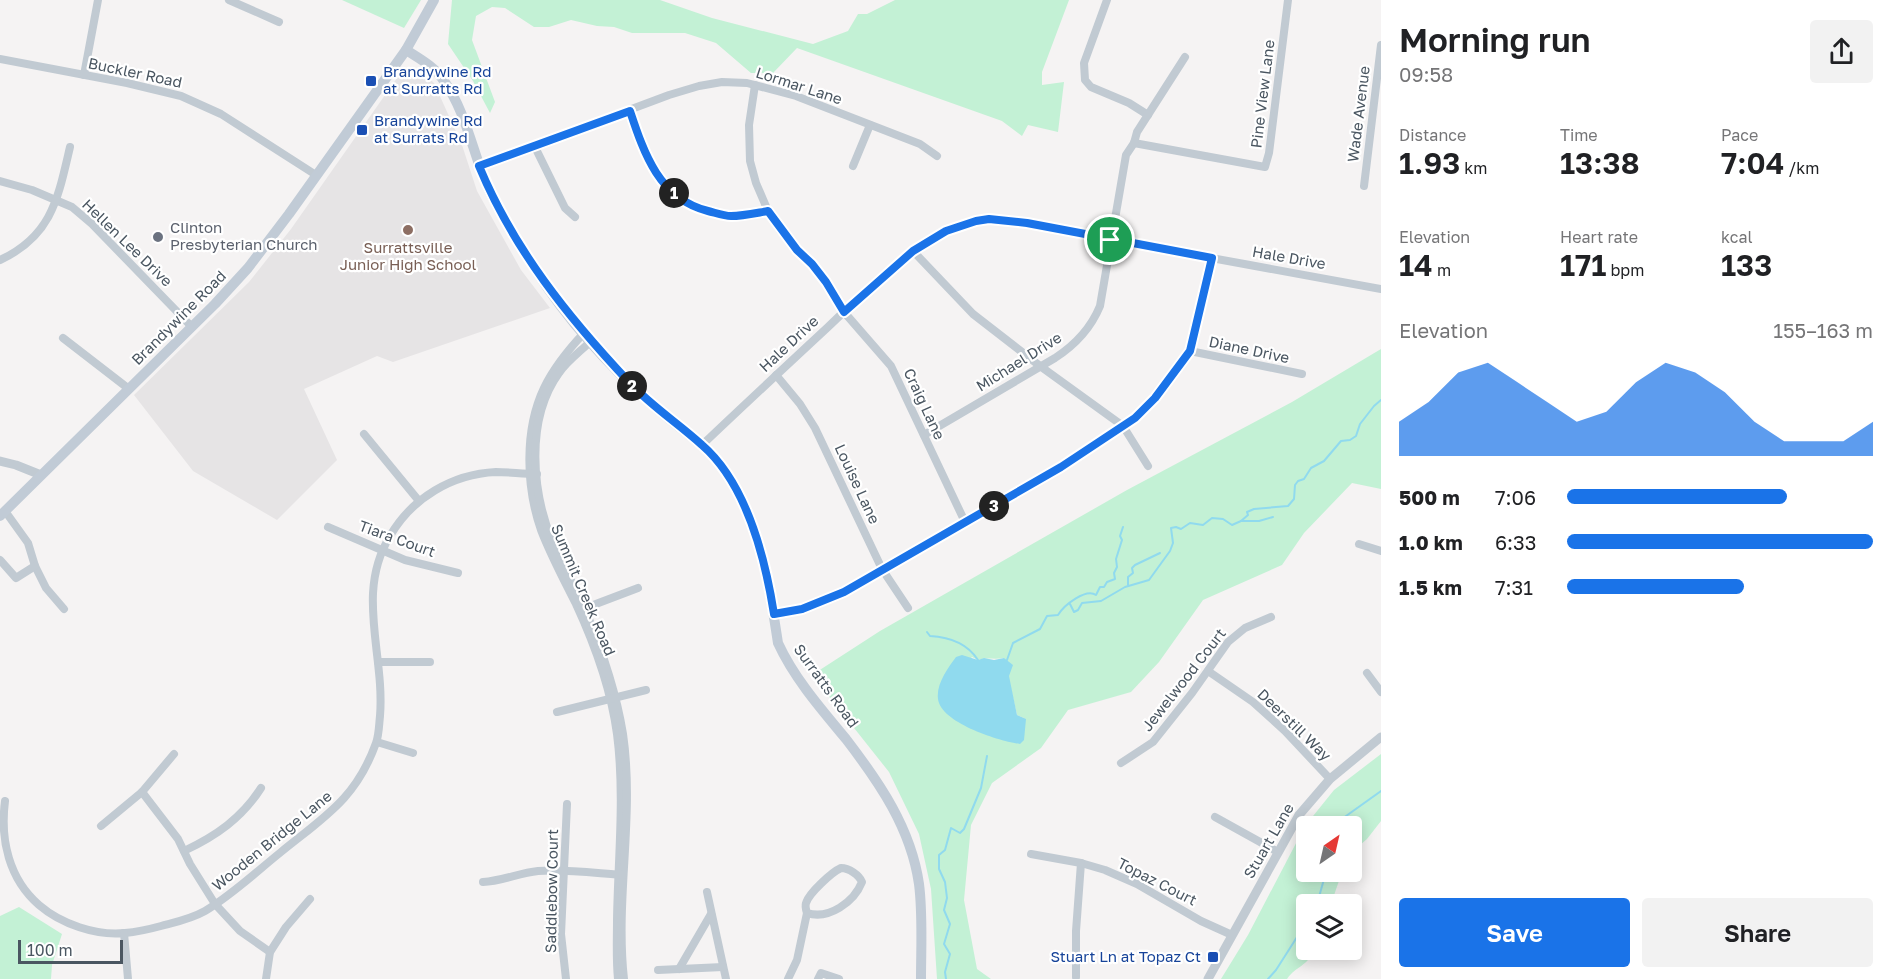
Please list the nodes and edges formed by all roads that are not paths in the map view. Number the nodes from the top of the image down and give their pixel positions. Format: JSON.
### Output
{"nodes":[{"id":1,"x":98,"y":0,"type":"edge"},
{"id":2,"x":229,"y":0,"type":"edge"},
{"id":3,"x":434,"y":0,"type":"edge"},
{"id":4,"x":1107,"y":0,"type":"edge"},
{"id":5,"x":1288,"y":0,"type":"edge"},
{"id":6,"x":279,"y":22,"type":"dead end"},
{"id":7,"x":1381,"y":45,"type":"edge"},
{"id":8,"x":406,"y":50,"type":"junction"},
{"id":9,"x":1185,"y":57,"type":"dead end"},
{"id":10,"x":0,"y":59,"type":"edge"},
{"id":11,"x":84,"y":75,"type":"junction"},
{"id":12,"x":755,"y":85,"type":"junction"},
{"id":13,"x":630,"y":111,"type":"junction"},
{"id":14,"x":1148,"y":115,"type":"junction"},
{"id":15,"x":870,"y":125,"type":"junction"},
{"id":16,"x":1134,"y":143,"type":"junction"},
{"id":17,"x":534,"y":145,"type":"junction"},
{"id":18,"x":70,"y":147,"type":"dead end"},
{"id":19,"x":937,"y":156,"type":"dead end"},
{"id":20,"x":479,"y":166,"type":"junction"},
{"id":21,"x":854,"y":166,"type":"dead end"},
{"id":22,"x":316,"y":175,"type":"junction"},
{"id":23,"x":0,"y":181,"type":"edge"},
{"id":24,"x":1364,"y":186,"type":"dead end"},
{"id":25,"x":57,"y":200,"type":"junction"},
{"id":26,"x":768,"y":211,"type":"junction"},
{"id":27,"x":575,"y":217,"type":"dead end"},
{"id":28,"x":1110,"y":240,"type":"junction"},
{"id":29,"x":913,"y":251,"type":"junction"},
{"id":30,"x":1212,"y":258,"type":"junction"},
{"id":31,"x":0,"y":260,"type":"edge"},
{"id":32,"x":1381,"y":289,"type":"edge"},
{"id":33,"x":844,"y":312,"type":"junction"},
{"id":34,"x":191,"y":326,"type":"junction"},
{"id":35,"x":588,"y":337,"type":"junction"},
{"id":36,"x":63,"y":338,"type":"dead end"},
{"id":37,"x":1190,"y":351,"type":"junction"},
{"id":38,"x":1040,"y":366,"type":"junction"},
{"id":39,"x":1302,"y":374,"type":"dead end"},
{"id":40,"x":776,"y":375,"type":"junction"},
{"id":41,"x":129,"y":389,"type":"junction"},
{"id":42,"x":1123,"y":426,"type":"junction"},
{"id":43,"x":364,"y":434,"type":"dead end"},
{"id":44,"x":924,"y":435,"type":"junction"},
{"id":45,"x":702,"y":445,"type":"junction"},
{"id":46,"x":0,"y":461,"type":"edge"},
{"id":47,"x":1148,"y":466,"type":"dead end"},
{"id":48,"x":533,"y":474,"type":"junction"},
{"id":49,"x":41,"y":475,"type":"junction"},
{"id":50,"x":418,"y":501,"type":"junction"},
{"id":51,"x":3,"y":513,"type":"edge"},
{"id":52,"x":965,"y":522,"type":"junction"},
{"id":53,"x":328,"y":527,"type":"dead end"},
{"id":54,"x":1359,"y":544,"type":"dead end"},
{"id":55,"x":382,"y":551,"type":"junction"},
{"id":56,"x":1381,"y":551,"type":"edge"},
{"id":57,"x":0,"y":560,"type":"edge"},
{"id":58,"x":35,"y":566,"type":"junction"},
{"id":59,"x":882,"y":569,"type":"junction"},
{"id":60,"x":458,"y":573,"type":"dead end"},
{"id":61,"x":638,"y":588,"type":"dead end"},
{"id":62,"x":908,"y":608,"type":"dead end"},
{"id":63,"x":64,"y":609,"type":"dead end"},
{"id":64,"x":581,"y":609,"type":"junction"},
{"id":65,"x":774,"y":614,"type":"junction"},
{"id":66,"x":1270,"y":618,"type":"dead end"},
{"id":67,"x":378,"y":662,"type":"junction"},
{"id":68,"x":430,"y":662,"type":"dead end"},
{"id":69,"x":1208,"y":671,"type":"junction"},
{"id":70,"x":1367,"y":672,"type":"dead end"},
{"id":71,"x":646,"y":690,"type":"dead end"},
{"id":72,"x":1381,"y":692,"type":"edge"},
{"id":73,"x":614,"y":698,"type":"junction"},
{"id":74,"x":557,"y":712,"type":"dead end"},
{"id":75,"x":1381,"y":737,"type":"edge"},
{"id":76,"x":377,"y":742,"type":"junction"},
{"id":77,"x":413,"y":753,"type":"dead end"},
{"id":78,"x":174,"y":754,"type":"dead end"},
{"id":79,"x":1121,"y":763,"type":"dead end"},
{"id":80,"x":1330,"y":779,"type":"junction"},
{"id":81,"x":261,"y":788,"type":"dead end"},
{"id":82,"x":142,"y":792,"type":"junction"},
{"id":83,"x":5,"y":801,"type":"dead end"},
{"id":84,"x":567,"y":804,"type":"dead end"},
{"id":85,"x":1215,"y":817,"type":"dead end"},
{"id":86,"x":101,"y":826,"type":"dead end"},
{"id":87,"x":184,"y":851,"type":"junction"},
{"id":88,"x":1278,"y":852,"type":"junction"},
{"id":89,"x":1031,"y":855,"type":"dead end"},
{"id":90,"x":1081,"y":863,"type":"junction"},
{"id":91,"x":564,"y":870,"type":"junction"},
{"id":92,"x":621,"y":875,"type":"junction"},
{"id":93,"x":483,"y":882,"type":"dead end"},
{"id":94,"x":707,"y":892,"type":"dead end"},
{"id":95,"x":310,"y":899,"type":"dead end"},
{"id":96,"x":215,"y":904,"type":"junction"},
{"id":97,"x":807,"y":913,"type":"junction"},
{"id":98,"x":711,"y":914,"type":"junction"},
{"id":99,"x":124,"y":933,"type":"junction"},
{"id":100,"x":1232,"y":935,"type":"junction"},
{"id":101,"x":270,"y":952,"type":"junction"},
{"id":102,"x":723,"y":967,"type":"junction"},
{"id":103,"x":680,"y":969,"type":"junction"},
{"id":104,"x":658,"y":970,"type":"dead end"},
{"id":105,"x":1076,"y":977,"type":"dead end"},
{"id":106,"x":128,"y":979,"type":"edge"},
{"id":107,"x":266,"y":979,"type":"edge"},
{"id":108,"x":566,"y":979,"type":"edge"},
{"id":109,"x":618,"y":979,"type":"edge"},
{"id":110,"x":624,"y":979,"type":"edge"},
{"id":111,"x":726,"y":979,"type":"edge"},
{"id":112,"x":789,"y":979,"type":"edge"},
{"id":113,"x":818,"y":979,"type":"edge"},
{"id":114,"x":839,"y":979,"type":"edge"},
{"id":115,"x":921,"y":979,"type":"edge"},
{"id":116,"x":1208,"y":979,"type":"edge"}],
"edges":[{"from":1,"to":11,"type":"street"},
{"from":2,"to":6,"type":"street"},
{"from":3,"to":8,"type":"main road","name":"Brandywine Road"},
{"from":4,"to":14,"type":"street"},
{"from":5,"to":16,"type":"street","name":"Pine View Lane"},
{"from":7,"to":24,"type":"street","name":"Wade Avenue"},
{"from":8,"to":20,"type":"main road","name":"Surratts Road"},
{"from":8,"to":22,"type":"main road","name":"Brandywine Road"},
{"from":9,"to":14,"type":"street","name":"Michael Drive"},
{"from":10,"to":11,"type":"street","name":"Buckler Road"},
{"from":11,"to":22,"type":"street","name":"Buckler Road"},
{"from":12,"to":13,"type":"street","name":"Lormar Lane"},
{"from":12,"to":15,"type":"street","name":"Lormar Lane"},
{"from":12,"to":26,"type":"street","name":"Craig Lane"},
{"from":13,"to":17,"type":"street","name":"Lormar Lane"},
{"from":13,"to":26,"type":"street"},
{"from":14,"to":16,"type":"street","name":"Michael Drive"},
{"from":15,"to":19,"type":"street","name":"Lormar Lane"},
{"from":15,"to":21,"type":"street"},
{"from":16,"to":28,"type":"street","name":"Michael Drive"},
{"from":17,"to":20,"type":"street","name":"Lormar Lane"},
{"from":17,"to":27,"type":"street"},
{"from":18,"to":25,"type":"street"},
{"from":20,"to":35,"type":"main road","name":"Surratts Road"},
{"from":22,"to":34,"type":"main road","name":"Brandywine Road"},
{"from":23,"to":25,"type":"street","name":"Hellen Lee Drive"},
{"from":25,"to":31,"type":"street"},
{"from":25,"to":34,"type":"street","name":"Hellen Lee Drive"},
{"from":26,"to":33,"type":"street","name":"Craig Lane"},
{"from":28,"to":29,"type":"street","name":"Hale Drive"},
{"from":28,"to":30,"type":"street","name":"Hale Drive"},
{"from":28,"to":38,"type":"street","name":"Michael Drive"},
{"from":29,"to":33,"type":"street","name":"Hale Drive"},
{"from":29,"to":38,"type":"street"},
{"from":30,"to":32,"type":"street","name":"Hale Drive"},
{"from":30,"to":37,"type":"street"},
{"from":33,"to":40,"type":"street","name":"Hale Drive"},
{"from":33,"to":44,"type":"street","name":"Craig Lane"},
{"from":34,"to":41,"type":"main road","name":"Brandywine Road"},
{"from":35,"to":45,"type":"main road","name":"Surratts Road"},
{"from":35,"to":48,"type":"street","name":"Summit Creek Road"},
{"from":36,"to":41,"type":"street"},
{"from":37,"to":39,"type":"street","name":"Diane Drive"},
{"from":37,"to":42,"type":"street"},
{"from":38,"to":42,"type":"street"},
{"from":38,"to":44,"type":"street","name":"Michael Drive"},
{"from":40,"to":45,"type":"street","name":"Hale Drive"},
{"from":40,"to":59,"type":"street","name":"Louise Lane"},
{"from":41,"to":49,"type":"main road","name":"Brandywine Road"},
{"from":42,"to":47,"type":"street"},
{"from":42,"to":52,"type":"street"},
{"from":43,"to":50,"type":"street"},
{"from":44,"to":52,"type":"street","name":"Craig Lane"},
{"from":45,"to":65,"type":"main road","name":"Surratts Road"},
{"from":46,"to":49,"type":"street"},
{"from":48,"to":50,"type":"street","name":"Wooden Bridge Lane"},
{"from":48,"to":64,"type":"street","name":"Summit Creek Road"},
{"from":49,"to":51,"type":"main road","name":"Brandywine Road"},
{"from":50,"to":55,"type":"street","name":"Wooden Bridge Lane"},
{"from":51,"to":58,"type":"street"},
{"from":52,"to":59,"type":"street"},
{"from":53,"to":55,"type":"street","name":"Tiara Court"},
{"from":54,"to":56,"type":"street"},
{"from":55,"to":60,"type":"street","name":"Tiara Court"},
{"from":55,"to":67,"type":"street","name":"Wooden Bridge Lane"},
{"from":57,"to":58,"type":"street"},
{"from":58,"to":63,"type":"street"},
{"from":59,"to":62,"type":"street","name":"Louise Lane"},
{"from":59,"to":65,"type":"street"},
{"from":61,"to":64,"type":"street"},
{"from":64,"to":73,"type":"street","name":"Summit Creek Road"},
{"from":65,"to":115,"type":"main road","name":"Surratts Road"},
{"from":66,"to":69,"type":"street","name":"Jewelwood Court"},
{"from":67,"to":68,"type":"street"},
{"from":67,"to":76,"type":"street","name":"Wooden Bridge Lane"},
{"from":69,"to":79,"type":"street","name":"Jewelwood Court"},
{"from":69,"to":80,"type":"street","name":"Deerstill Way"},
{"from":70,"to":72,"type":"street"},
{"from":71,"to":73,"type":"street"},
{"from":73,"to":74,"type":"street"},
{"from":73,"to":92,"type":"street","name":"Summit Creek Road"},
{"from":75,"to":80,"type":"street","name":"Stuart Lane"},
{"from":76,"to":77,"type":"street"},
{"from":76,"to":96,"type":"street","name":"Wooden Bridge Lane"},
{"from":78,"to":82,"type":"street"},
{"from":80,"to":88,"type":"street","name":"Stuart Lane"},
{"from":81,"to":87,"type":"street"},
{"from":82,"to":86,"type":"street"},
{"from":82,"to":87,"type":"street"},
{"from":83,"to":99,"type":"street","name":"Wooden Bridge Lane"},
{"from":84,"to":91,"type":"street","name":"Saddlebow Court"},
{"from":85,"to":88,"type":"street"},
{"from":87,"to":96,"type":"street"},
{"from":88,"to":100,"type":"street","name":"Stuart Lane"},
{"from":89,"to":90,"type":"street","name":"Topaz Court"},
{"from":90,"to":100,"type":"street","name":"Topaz Court"},
{"from":90,"to":105,"type":"street"},
{"from":91,"to":92,"type":"street"},
{"from":91,"to":93,"type":"street"},
{"from":91,"to":108,"type":"street","name":"Saddlebow Court"},
{"from":92,"to":109,"type":"street","name":"Summit Creek Road"},
{"from":92,"to":110,"type":"street","name":"Summit Creek Road"},
{"from":94,"to":98,"type":"street"},
{"from":95,"to":101,"type":"street"},
{"from":96,"to":99,"type":"street","name":"Wooden Bridge Lane"},
{"from":96,"to":101,"type":"street"},
{"from":97,"to":97,"type":"street"},
{"from":97,"to":112,"type":"street"},
{"from":98,"to":102,"type":"street"},
{"from":98,"to":103,"type":"street"},
{"from":99,"to":106,"type":"street"},
{"from":100,"to":116,"type":"street","name":"Stuart Lane"},
{"from":101,"to":107,"type":"street"},
{"from":102,"to":103,"type":"street"},
{"from":102,"to":111,"type":"street"},
{"from":103,"to":104,"type":"street"},
{"from":113,"to":114,"type":"street"}]}
